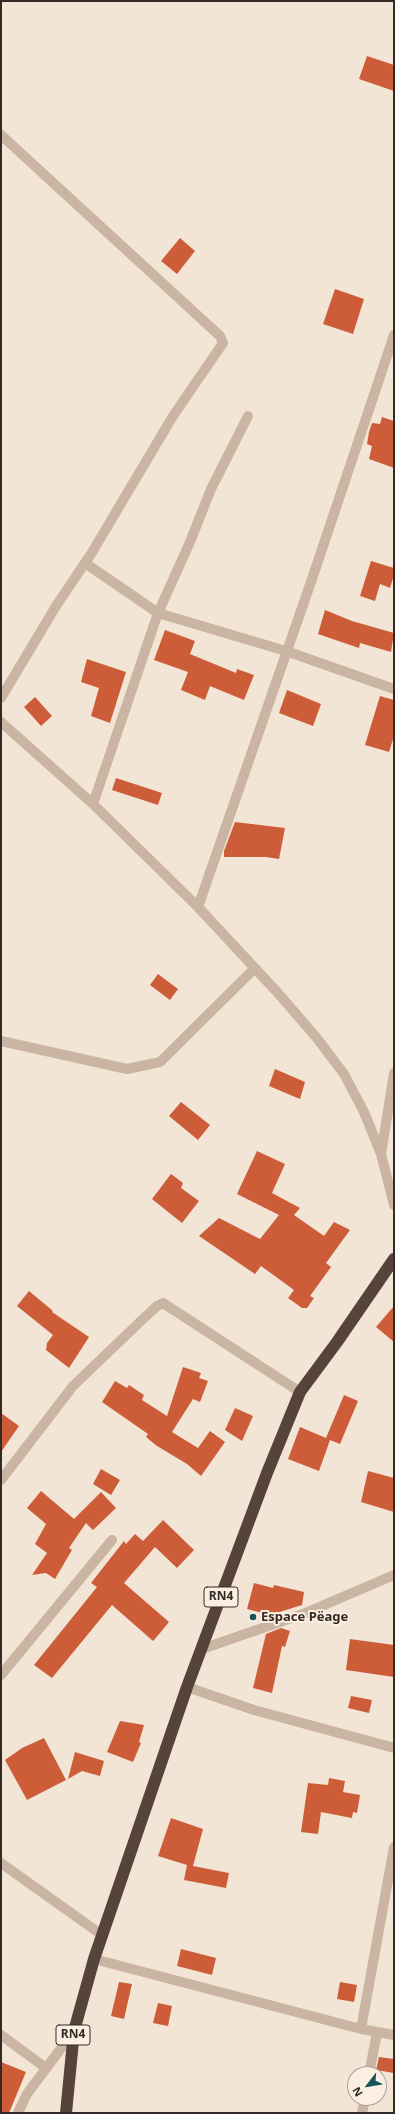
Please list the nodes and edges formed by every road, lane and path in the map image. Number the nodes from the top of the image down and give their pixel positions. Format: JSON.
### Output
{"nodes":[{"id":1,"x":1,"y":135,"type":"edge"},
{"id":2,"x":394,"y":335,"type":"edge"},
{"id":3,"x":248,"y":416,"type":"dead end"},
{"id":4,"x":85,"y":563,"type":"junction"},
{"id":5,"x":158,"y":613,"type":"junction"},
{"id":6,"x":286,"y":652,"type":"junction"},
{"id":7,"x":394,"y":689,"type":"edge"},
{"id":8,"x":1,"y":698,"type":"edge"},
{"id":9,"x":1,"y":722,"type":"edge"},
{"id":10,"x":93,"y":804,"type":"junction"},
{"id":11,"x":198,"y":907,"type":"junction"},
{"id":12,"x":255,"y":968,"type":"junction"},
{"id":13,"x":1,"y":1041,"type":"edge"},
{"id":14,"x":394,"y":1073,"type":"edge"},
{"id":15,"x":381,"y":1154,"type":"junction"},
{"id":16,"x":394,"y":1205,"type":"edge"},
{"id":17,"x":394,"y":1259,"type":"edge"},
{"id":18,"x":300,"y":1392,"type":"junction"},
{"id":19,"x":1,"y":1480,"type":"edge"},
{"id":20,"x":112,"y":1540,"type":"dead end"},
{"id":21,"x":394,"y":1575,"type":"edge"},
{"id":22,"x":202,"y":1649,"type":"junction"},
{"id":23,"x":1,"y":1675,"type":"edge"},
{"id":24,"x":187,"y":1687,"type":"junction"},
{"id":25,"x":394,"y":1748,"type":"edge"},
{"id":26,"x":394,"y":1847,"type":"edge"},
{"id":27,"x":1,"y":1863,"type":"edge"},
{"id":28,"x":102,"y":1935,"type":"junction"},
{"id":29,"x":94,"y":1959,"type":"junction"},
{"id":30,"x":360,"y":2029,"type":"junction"},
{"id":31,"x":74,"y":2031,"type":"junction"},
{"id":32,"x":378,"y":2033,"type":"junction"},
{"id":33,"x":1,"y":2035,"type":"edge"},
{"id":34,"x":394,"y":2035,"type":"edge"},
{"id":35,"x":371,"y":2066,"type":"edge"},
{"id":36,"x":46,"y":2068,"type":"junction"},
{"id":37,"x":18,"y":2113,"type":"edge"},
{"id":38,"x":66,"y":2113,"type":"edge"}],
"edges":[{"from":1,"to":4,"type":"street"},
{"from":2,"to":6,"type":"street"},
{"from":3,"to":5,"type":"street"},
{"from":4,"to":5,"type":"street"},
{"from":4,"to":8,"type":"street"},
{"from":5,"to":6,"type":"street"},
{"from":5,"to":10,"type":"street"},
{"from":6,"to":7,"type":"street"},
{"from":6,"to":11,"type":"street"},
{"from":9,"to":10,"type":"street"},
{"from":10,"to":11,"type":"street"},
{"from":11,"to":12,"type":"street"},
{"from":12,"to":13,"type":"street"},
{"from":12,"to":15,"type":"street"},
{"from":14,"to":15,"type":"street"},
{"from":15,"to":16,"type":"street"},
{"from":17,"to":18,"type":"highway","number":"RN4"},
{"from":18,"to":19,"type":"street"},
{"from":18,"to":22,"type":"highway","number":"RN4"},
{"from":20,"to":23,"type":"street"},
{"from":21,"to":22,"type":"street"},
{"from":22,"to":24,"type":"highway","number":"RN4"},
{"from":24,"to":25,"type":"street"},
{"from":24,"to":28,"type":"highway","number":"RN4"},
{"from":26,"to":30,"type":"street"},
{"from":27,"to":28,"type":"street"},
{"from":28,"to":29,"type":"highway","number":"RN4"},
{"from":29,"to":30,"type":"street"},
{"from":29,"to":31,"type":"highway","number":"RN4"},
{"from":30,"to":32,"type":"street"},
{"from":31,"to":36,"type":"street"},
{"from":31,"to":38,"type":"highway","number":"RN4"},
{"from":32,"to":34,"type":"street"},
{"from":32,"to":35,"type":"street"},
{"from":33,"to":36,"type":"street"},
{"from":36,"to":37,"type":"street"}]}
